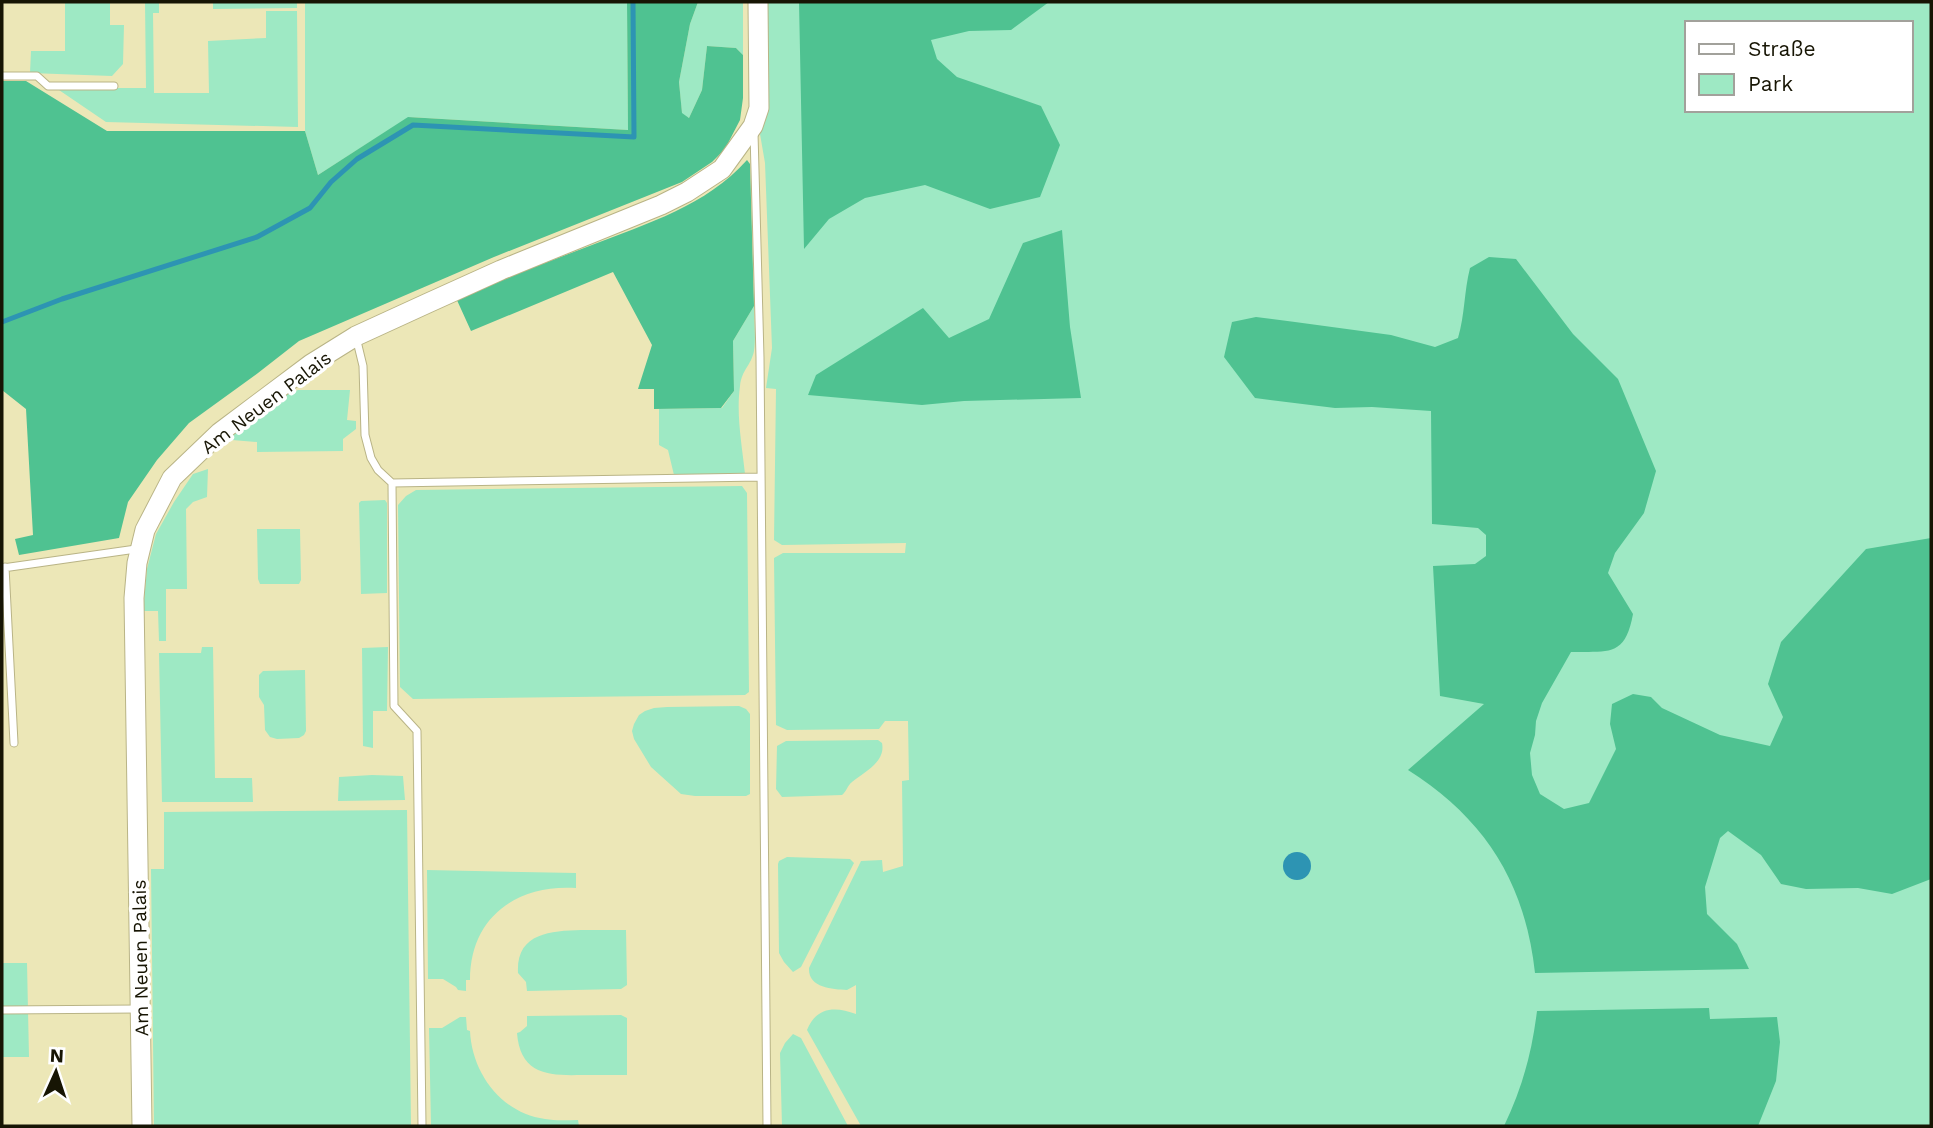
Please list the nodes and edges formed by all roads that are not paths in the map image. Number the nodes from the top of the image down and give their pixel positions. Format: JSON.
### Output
{"nodes":[{"id":1,"x":758,"y":2,"type":"edge"},
{"id":2,"x":2,"y":76,"type":"edge"},
{"id":3,"x":114,"y":86,"type":"dead end"},
{"id":4,"x":753,"y":127,"type":"junction"},
{"id":5,"x":356,"y":337,"type":"junction"},
{"id":6,"x":761,"y":477,"type":"junction"},
{"id":7,"x":392,"y":484,"type":"junction"},
{"id":8,"x":140,"y":547,"type":"junction"},
{"id":9,"x":3,"y":567,"type":"edge"},
{"id":10,"x":14,"y":743,"type":"dead end"},
{"id":11,"x":140,"y":1009,"type":"junction"},
{"id":12,"x":2,"y":1010,"type":"edge"},
{"id":13,"x":142,"y":1126,"type":"edge"},
{"id":14,"x":422,"y":1126,"type":"edge"},
{"id":15,"x":767,"y":1126,"type":"edge"}],
"edges":[{"from":1,"to":4,"type":"street","name":"Am Neuen Palais"},
{"from":2,"to":3,"type":"lane"},
{"from":4,"to":5,"type":"street","name":"Am Neuen Palais"},
{"from":4,"to":6,"type":"lane"},
{"from":5,"to":7,"type":"lane"},
{"from":5,"to":8,"type":"street","name":"Am Neuen Palais"},
{"from":6,"to":7,"type":"lane"},
{"from":6,"to":15,"type":"lane"},
{"from":7,"to":14,"type":"lane"},
{"from":8,"to":9,"type":"lane"},
{"from":8,"to":11,"type":"street","name":"Am Neuen Palais"},
{"from":9,"to":10,"type":"lane"},
{"from":11,"to":12,"type":"lane"},
{"from":11,"to":13,"type":"street","name":"Am Neuen Palais"}]}
